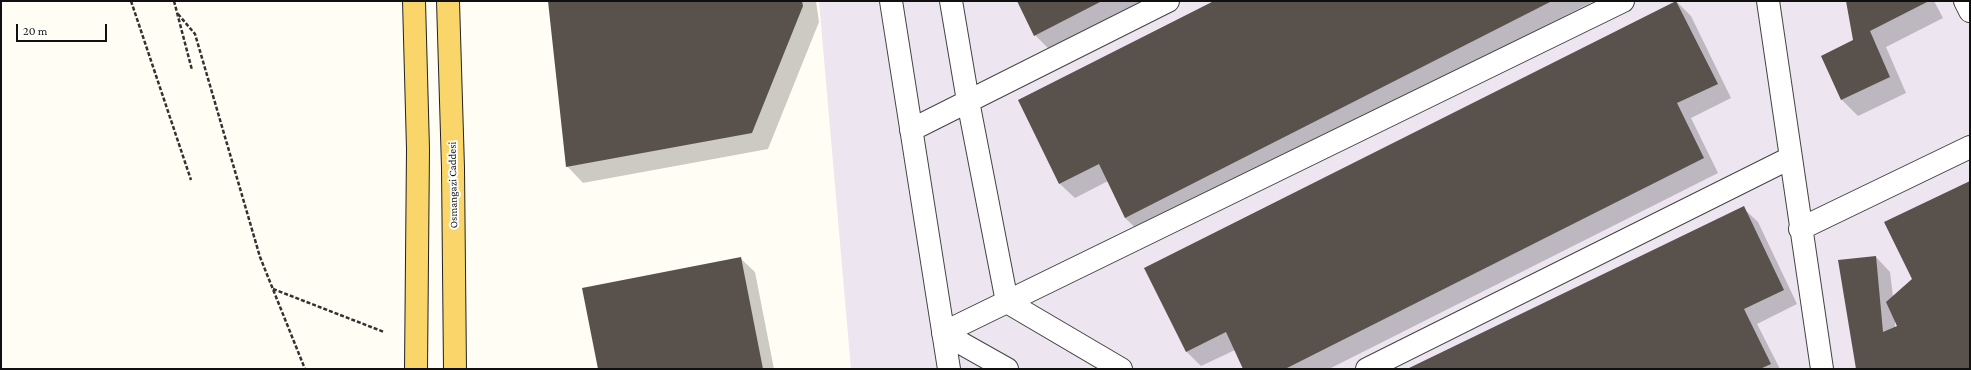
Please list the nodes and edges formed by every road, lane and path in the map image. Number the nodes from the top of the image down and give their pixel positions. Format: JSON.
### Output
{"nodes":[{"id":1,"x":131,"y":1,"type":"edge"},
{"id":2,"x":174,"y":1,"type":"edge"},
{"id":3,"x":414,"y":1,"type":"edge"},
{"id":4,"x":448,"y":1,"type":"edge"},
{"id":5,"x":891,"y":1,"type":"edge"},
{"id":6,"x":951,"y":1,"type":"edge"},
{"id":7,"x":1168,"y":1,"type":"edge"},
{"id":8,"x":1623,"y":1,"type":"edge"},
{"id":9,"x":1768,"y":1,"type":"edge"},
{"id":10,"x":1965,"y":1,"type":"edge"},
{"id":11,"x":1970,"y":11,"type":"edge"},
{"id":12,"x":178,"y":14,"type":"junction"},
{"id":13,"x":192,"y":70,"type":"dead end"},
{"id":14,"x":968,"y":101,"type":"junction"},
{"id":15,"x":911,"y":130,"type":"junction"},
{"id":16,"x":1970,"y":147,"type":"edge"},
{"id":17,"x":1790,"y":158,"type":"junction"},
{"id":18,"x":191,"y":180,"type":"dead end"},
{"id":19,"x":1800,"y":229,"type":"junction"},
{"id":20,"x":273,"y":289,"type":"junction"},
{"id":21,"x":1008,"y":302,"type":"junction"},
{"id":22,"x":384,"y":332,"type":"dead end"},
{"id":23,"x":943,"y":333,"type":"junction"},
{"id":24,"x":305,"y":369,"type":"edge"},
{"id":25,"x":416,"y":369,"type":"edge"},
{"id":26,"x":456,"y":369,"type":"edge"},
{"id":27,"x":949,"y":369,"type":"edge"},
{"id":28,"x":1006,"y":369,"type":"edge"},
{"id":29,"x":1122,"y":369,"type":"edge"},
{"id":30,"x":1367,"y":369,"type":"edge"},
{"id":31,"x":1822,"y":369,"type":"edge"}],
"edges":[{"from":1,"to":18,"type":"path"},
{"from":2,"to":12,"type":"path"},
{"from":3,"to":25,"type":"main road"},
{"from":4,"to":26,"type":"main road","name":"Osmangazi Caddesi"},
{"from":5,"to":15,"type":"lane"},
{"from":6,"to":14,"type":"lane"},
{"from":7,"to":14,"type":"lane"},
{"from":8,"to":21,"type":"lane"},
{"from":9,"to":17,"type":"lane"},
{"from":10,"to":11,"type":"lane"},
{"from":12,"to":13,"type":"path"},
{"from":12,"to":20,"type":"path"},
{"from":14,"to":15,"type":"lane"},
{"from":14,"to":21,"type":"lane"},
{"from":15,"to":23,"type":"lane"},
{"from":16,"to":19,"type":"lane"},
{"from":17,"to":19,"type":"lane"},
{"from":17,"to":30,"type":"lane"},
{"from":19,"to":31,"type":"lane"},
{"from":20,"to":22,"type":"path"},
{"from":20,"to":24,"type":"path"},
{"from":21,"to":23,"type":"lane"},
{"from":21,"to":29,"type":"lane"},
{"from":23,"to":27,"type":"lane"},
{"from":23,"to":28,"type":"lane"}]}
